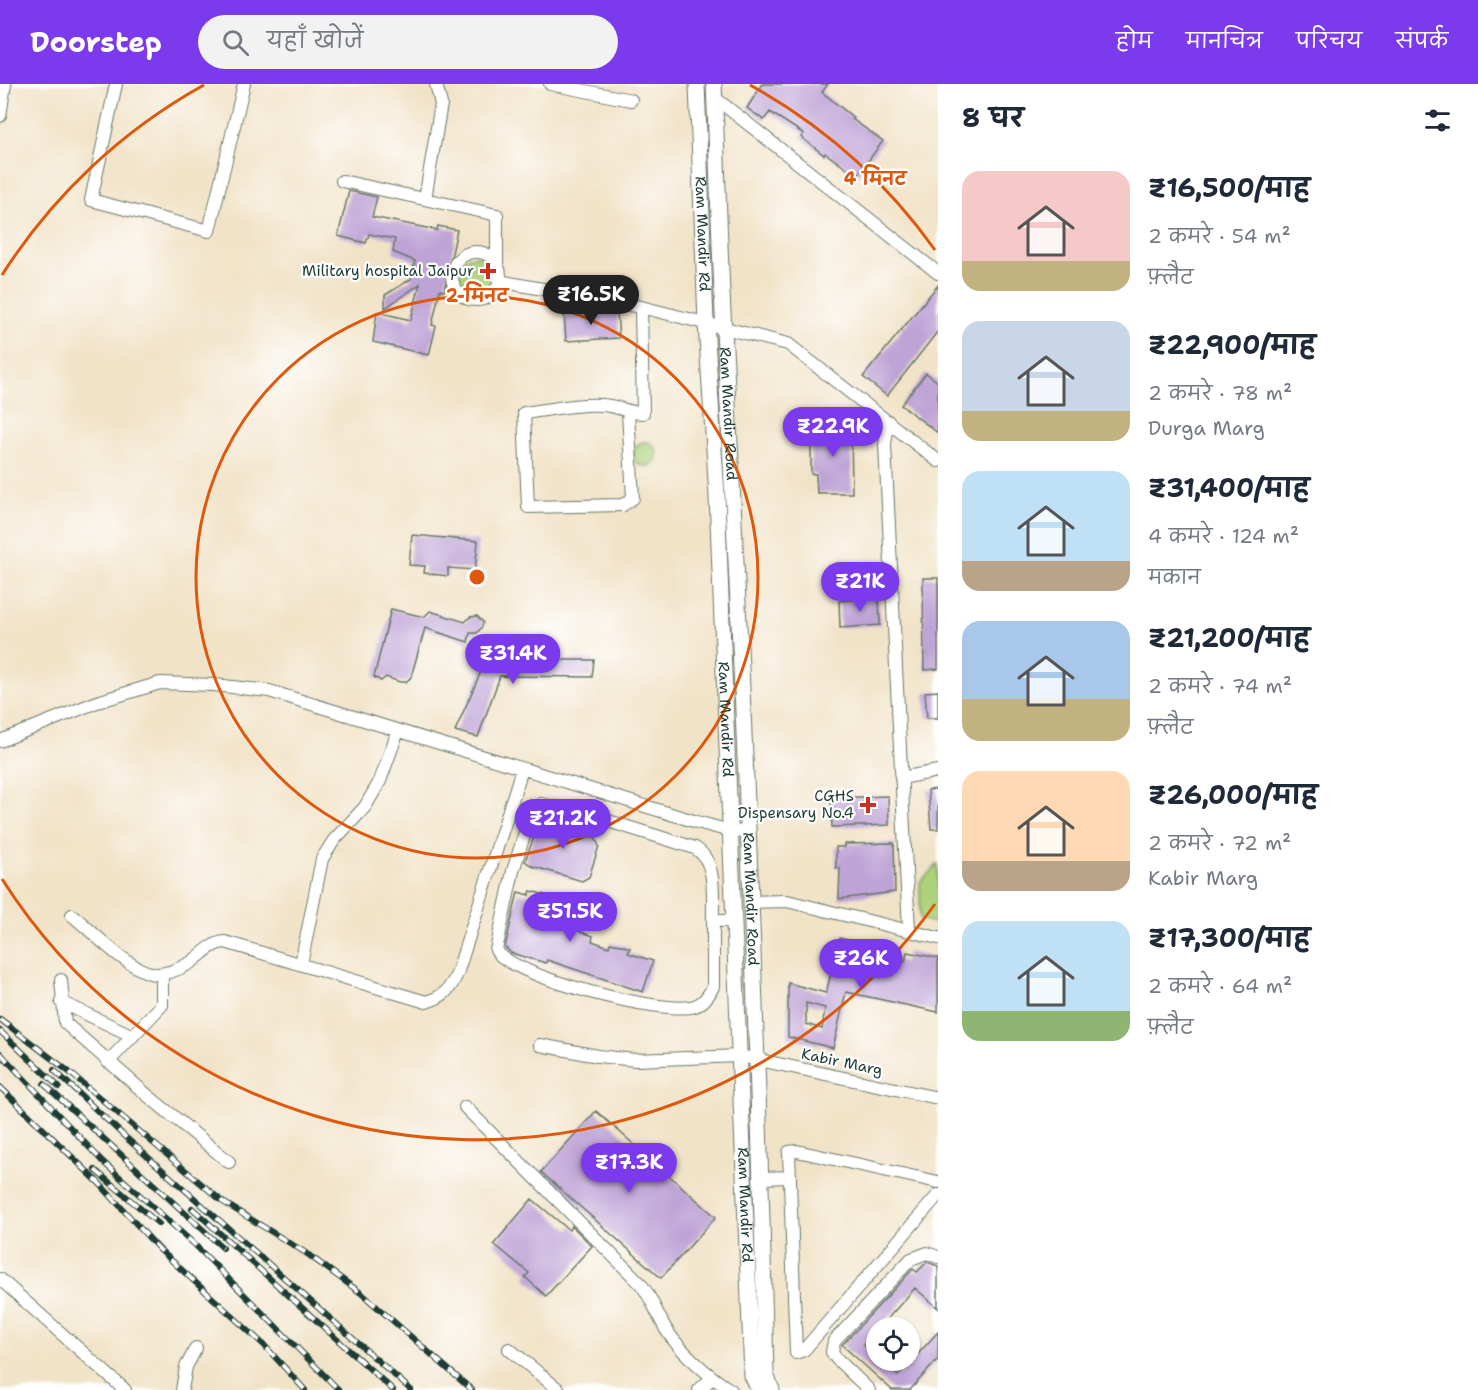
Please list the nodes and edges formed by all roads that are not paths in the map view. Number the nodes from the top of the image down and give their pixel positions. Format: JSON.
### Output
{"nodes":[{"id":1,"x":5,"y":84,"type":"edge"},
{"id":2,"x":116,"y":84,"type":"edge"},
{"id":3,"x":244,"y":84,"type":"edge"},
{"id":4,"x":436,"y":84,"type":"edge"},
{"id":5,"x":550,"y":84,"type":"edge"},
{"id":6,"x":697,"y":86,"type":"edge"},
{"id":7,"x":714,"y":90,"type":"edge"},
{"id":8,"x":631,"y":100,"type":"dead end"},
{"id":9,"x":0,"y":116,"type":"edge"},
{"id":10,"x":342,"y":182,"type":"dead end"},
{"id":11,"x":425,"y":199,"type":"junction"},
{"id":12,"x":497,"y":264,"type":"junction"},
{"id":13,"x":938,"y":273,"type":"edge"},
{"id":14,"x":499,"y":281,"type":"junction"},
{"id":15,"x":640,"y":307,"type":"junction"},
{"id":16,"x":706,"y":323,"type":"junction"},
{"id":17,"x":723,"y":328,"type":"junction"},
{"id":18,"x":628,"y":412,"type":"junction"},
{"id":19,"x":888,"y":421,"type":"junction"},
{"id":20,"x":938,"y":461,"type":"edge"},
{"id":21,"x":398,"y":731,"type":"junction"},
{"id":22,"x":0,"y":741,"type":"edge"},
{"id":23,"x":522,"y":769,"type":"junction"},
{"id":24,"x":938,"y":771,"type":"edge"},
{"id":25,"x":901,"y":778,"type":"junction"},
{"id":26,"x":730,"y":831,"type":"junction"},
{"id":27,"x":748,"y":832,"type":"junction"},
{"id":28,"x":750,"y":902,"type":"junction"},
{"id":29,"x":72,"y":915,"type":"dead end"},
{"id":30,"x":713,"y":920,"type":"junction"},
{"id":31,"x":734,"y":922,"type":"junction"},
{"id":32,"x":909,"y":930,"type":"junction"},
{"id":33,"x":938,"y":938,"type":"edge"},
{"id":34,"x":301,"y":964,"type":"junction"},
{"id":35,"x":162,"y":974,"type":"junction"},
{"id":36,"x":61,"y":980,"type":"dead end"},
{"id":37,"x":62,"y":1002,"type":"junction"},
{"id":38,"x":133,"y":1036,"type":"junction"},
{"id":39,"x":540,"y":1045,"type":"dead end"},
{"id":40,"x":740,"y":1056,"type":"junction"},
{"id":41,"x":757,"y":1060,"type":"junction"},
{"id":42,"x":108,"y":1062,"type":"junction"},
{"id":43,"x":938,"y":1098,"type":"edge"},
{"id":44,"x":465,"y":1107,"type":"dead end"},
{"id":45,"x":229,"y":1162,"type":"dead end"},
{"id":46,"x":745,"y":1178,"type":"junction"},
{"id":47,"x":762,"y":1178,"type":"junction"},
{"id":48,"x":789,"y":1178,"type":"junction"},
{"id":49,"x":938,"y":1182,"type":"edge"},
{"id":50,"x":938,"y":1195,"type":"edge"},
{"id":51,"x":938,"y":1257,"type":"edge"},
{"id":52,"x":0,"y":1279,"type":"edge"},
{"id":53,"x":196,"y":1348,"type":"dead end"},
{"id":54,"x":509,"y":1349,"type":"dead end"},
{"id":55,"x":712,"y":1378,"type":"junction"},
{"id":56,"x":862,"y":1388,"type":"edge"},
{"id":57,"x":124,"y":1390,"type":"edge"},
{"id":58,"x":182,"y":1390,"type":"edge"},
{"id":59,"x":559,"y":1390,"type":"edge"},
{"id":60,"x":699,"y":1390,"type":"edge"},
{"id":61,"x":731,"y":1390,"type":"edge"},
{"id":62,"x":759,"y":1390,"type":"edge"},
{"id":63,"x":772,"y":1390,"type":"edge"}],
"edges":[{"from":1,"to":9,"type":"street"},
{"from":2,"to":3,"type":"street"},
{"from":4,"to":11,"type":"street"},
{"from":5,"to":8,"type":"street"},
{"from":6,"to":7,"type":"main road"},
{"from":6,"to":16,"type":"main road","name":"Ram Mandir Rd"},
{"from":7,"to":13,"type":"street"},
{"from":7,"to":17,"type":"main road","name":"Ram Mandir Road"},
{"from":10,"to":11,"type":"street"},
{"from":11,"to":12,"type":"street"},
{"from":12,"to":14,"type":"street"},
{"from":12,"to":14,"type":"street"},
{"from":14,"to":15,"type":"street"},
{"from":15,"to":16,"type":"street"},
{"from":15,"to":18,"type":"street"},
{"from":16,"to":17,"type":"street"},
{"from":16,"to":26,"type":"main road","name":"Ram Mandir Rd"},
{"from":17,"to":19,"type":"street"},
{"from":17,"to":27,"type":"main road","name":"Ram Mandir Road"},
{"from":18,"to":18,"type":"street"},
{"from":19,"to":20,"type":"street"},
{"from":19,"to":25,"type":"street"},
{"from":21,"to":22,"type":"street"},
{"from":21,"to":23,"type":"street"},
{"from":21,"to":34,"type":"street"},
{"from":23,"to":26,"type":"street"},
{"from":23,"to":34,"type":"street"},
{"from":24,"to":25,"type":"street"},
{"from":25,"to":32,"type":"street"},
{"from":26,"to":27,"type":"street"},
{"from":26,"to":31,"type":"main road","name":"Ram Mandir Rd"},
{"from":27,"to":28,"type":"main road","name":"Ram Mandir Road"},
{"from":28,"to":32,"type":"street"},
{"from":28,"to":41,"type":"main road","name":"Ram Mandir Road"},
{"from":29,"to":35,"type":"street"},
{"from":30,"to":30,"type":"street"},
{"from":30,"to":31,"type":"street"},
{"from":31,"to":40,"type":"main road","name":"Ram Mandir Rd"},
{"from":32,"to":33,"type":"street"},
{"from":34,"to":35,"type":"street"},
{"from":35,"to":38,"type":"street"},
{"from":36,"to":37,"type":"street"},
{"from":37,"to":38,"type":"street"},
{"from":37,"to":42,"type":"street"},
{"from":38,"to":42,"type":"street"},
{"from":39,"to":40,"type":"street","name":"Kabir Marg"},
{"from":40,"to":41,"type":"street","name":"Kabir Marg"},
{"from":40,"to":46,"type":"main road","name":"Ram Mandir Rd"},
{"from":41,"to":43,"type":"street","name":"Kabir Marg"},
{"from":41,"to":47,"type":"main road","name":"Ram Mandir Road"},
{"from":42,"to":45,"type":"street"},
{"from":44,"to":55,"type":"street"},
{"from":46,"to":47,"type":"main road"},
{"from":46,"to":62,"type":"main road","name":"Ram Mandir Rd"},
{"from":47,"to":48,"type":"street"},
{"from":47,"to":63,"type":"main road","name":"Ram Mandir Road"},
{"from":48,"to":49,"type":"street"},
{"from":48,"to":50,"type":"street"},
{"from":51,"to":56,"type":"street"},
{"from":52,"to":57,"type":"street"},
{"from":53,"to":58,"type":"street"},
{"from":54,"to":59,"type":"street"},
{"from":55,"to":60,"type":"street"},
{"from":55,"to":61,"type":"street"}]}
